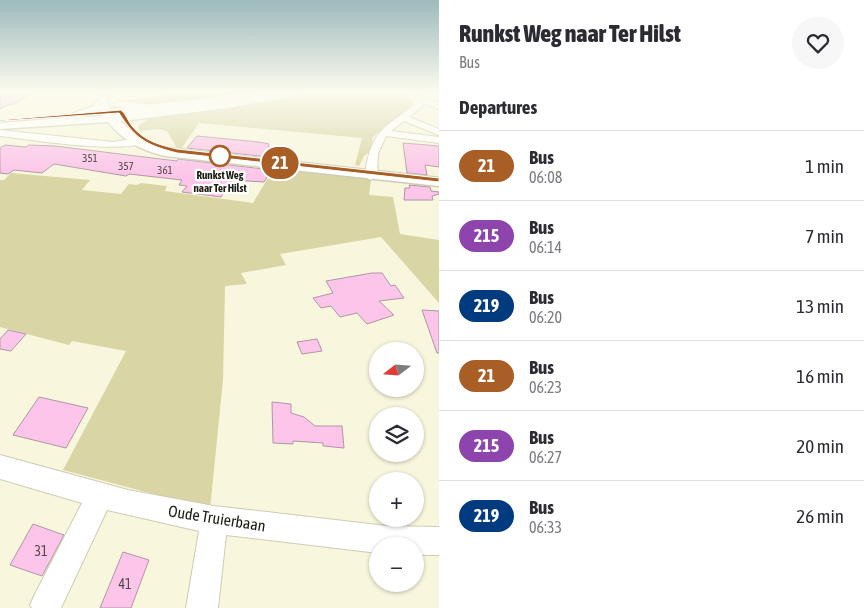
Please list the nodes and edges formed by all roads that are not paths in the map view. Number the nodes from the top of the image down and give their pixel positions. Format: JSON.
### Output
{"nodes":[{"id":1,"x":24,"y":119,"type":"edge"},
{"id":2,"x":65,"y":119,"type":"edge"},
{"id":3,"x":122,"y":119,"type":"edge"},
{"id":4,"x":401,"y":119,"type":"edge"},
{"id":5,"x":407,"y":119,"type":"edge"},
{"id":6,"x":0,"y":120,"type":"edge"},
{"id":7,"x":0,"y":126,"type":"edge"},
{"id":8,"x":439,"y":132,"type":"edge"},
{"id":9,"x":0,"y":133,"type":"edge"},
{"id":10,"x":383,"y":133,"type":"junction"},
{"id":11,"x":439,"y":140,"type":"edge"},
{"id":12,"x":140,"y":141,"type":"junction"},
{"id":13,"x":378,"y":174,"type":"junction"},
{"id":14,"x":439,"y":181,"type":"edge"},
{"id":15,"x":0,"y":467,"type":"edge"},
{"id":16,"x":100,"y":495,"type":"junction"},
{"id":17,"x":214,"y":520,"type":"junction"},
{"id":18,"x":439,"y":541,"type":"edge"},
{"id":19,"x":46,"y":605,"type":"dead end"},
{"id":20,"x":202,"y":608,"type":"edge"}],
"edges":[{"from":1,"to":6,"type":"main road"},
{"from":2,"to":7,"type":"main road"},
{"from":3,"to":12,"type":"main road"},
{"from":4,"to":10,"type":"street"},
{"from":5,"to":8,"type":"street"},
{"from":9,"to":12,"type":"street"},
{"from":10,"to":11,"type":"street"},
{"from":10,"to":13,"type":"street"},
{"from":12,"to":13,"type":"main road"},
{"from":13,"to":14,"type":"main road"},
{"from":15,"to":16,"type":"street","name":"Oude Truierbaan"},
{"from":16,"to":17,"type":"street","name":"Oude Truierbaan"},
{"from":16,"to":19,"type":"street"},
{"from":17,"to":18,"type":"street","name":"Oude Truierbaan"},
{"from":17,"to":20,"type":"street"}]}
